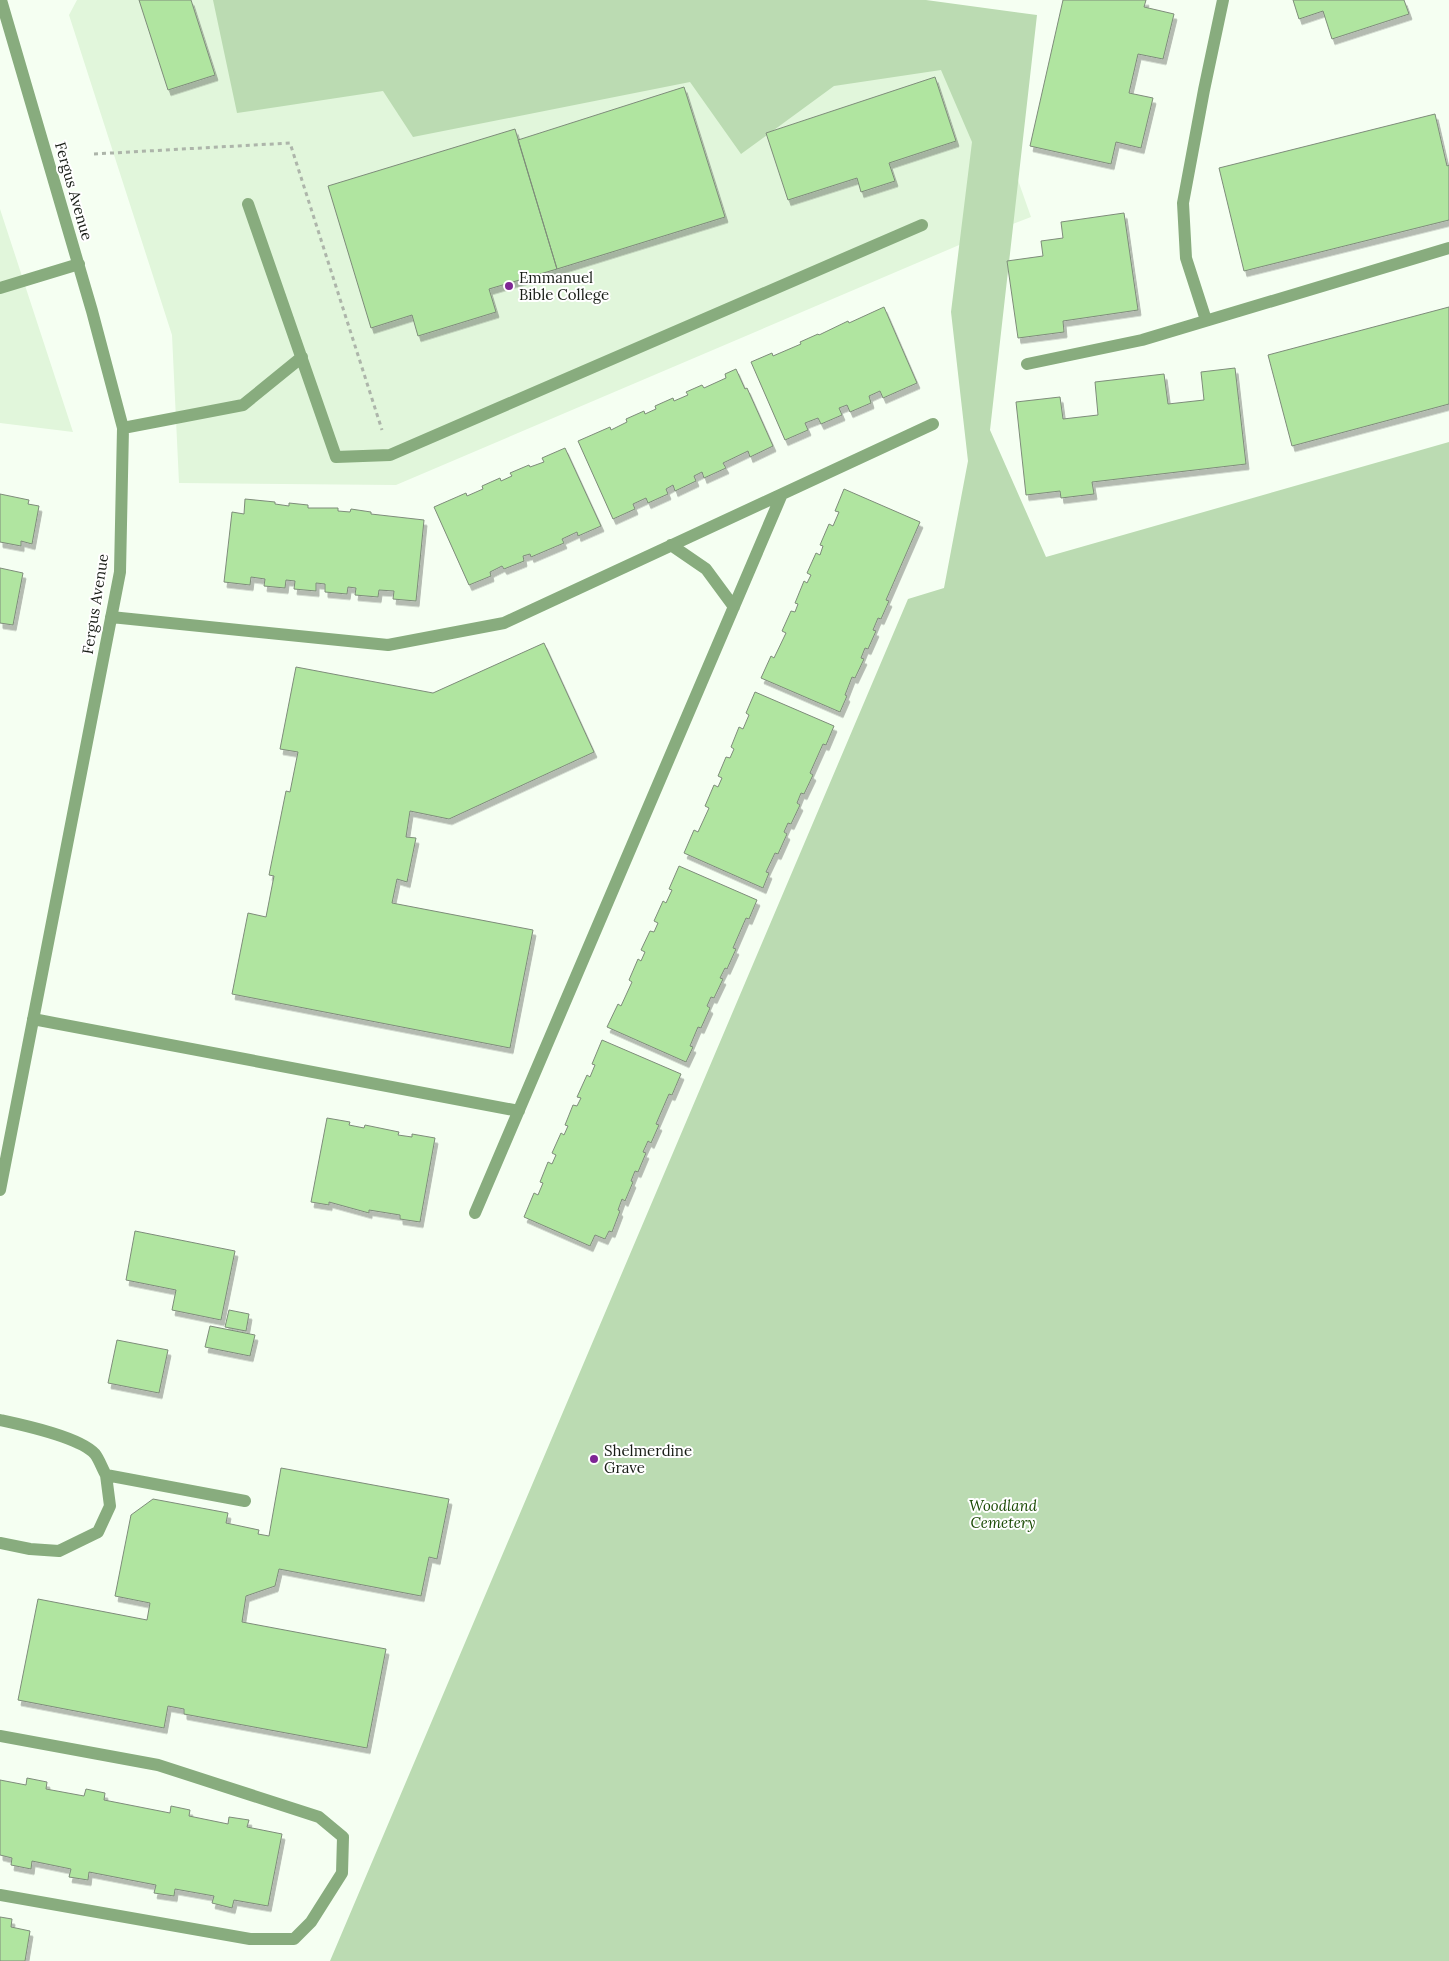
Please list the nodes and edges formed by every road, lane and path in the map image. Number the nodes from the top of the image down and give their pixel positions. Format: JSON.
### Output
{"nodes":[{"id":1,"x":1,"y":0,"type":"edge"},
{"id":2,"x":1223,"y":0,"type":"edge"},
{"id":3,"x":248,"y":204,"type":"dead end"},
{"id":4,"x":922,"y":225,"type":"dead end"},
{"id":5,"x":1449,"y":248,"type":"edge"},
{"id":6,"x":79,"y":264,"type":"junction"},
{"id":7,"x":0,"y":288,"type":"edge"},
{"id":8,"x":1206,"y":320,"type":"junction"},
{"id":9,"x":302,"y":357,"type":"junction"},
{"id":10,"x":1027,"y":364,"type":"dead end"},
{"id":11,"x":933,"y":424,"type":"dead end"},
{"id":12,"x":123,"y":428,"type":"junction"},
{"id":13,"x":782,"y":494,"type":"junction"},
{"id":14,"x":671,"y":546,"type":"junction"},
{"id":15,"x":734,"y":607,"type":"junction"},
{"id":16,"x":111,"y":617,"type":"junction"},
{"id":17,"x":33,"y":1019,"type":"junction"},
{"id":18,"x":519,"y":1112,"type":"junction"},
{"id":19,"x":0,"y":1190,"type":"edge"},
{"id":20,"x":476,"y":1213,"type":"dead end"},
{"id":21,"x":0,"y":1420,"type":"edge"},
{"id":22,"x":106,"y":1475,"type":"junction"},
{"id":23,"x":245,"y":1501,"type":"dead end"},
{"id":24,"x":0,"y":1543,"type":"edge"},
{"id":25,"x":0,"y":1736,"type":"edge"},
{"id":26,"x":0,"y":1895,"type":"edge"}],
"edges":[{"from":1,"to":6,"type":"street","name":"Fergus Avenue"},
{"from":2,"to":8,"type":"street"},
{"from":3,"to":9,"type":"street"},
{"from":4,"to":9,"type":"street"},
{"from":5,"to":8,"type":"street"},
{"from":6,"to":7,"type":"street"},
{"from":6,"to":12,"type":"street","name":"Fergus Avenue"},
{"from":8,"to":10,"type":"street"},
{"from":9,"to":12,"type":"street"},
{"from":11,"to":13,"type":"street"},
{"from":12,"to":16,"type":"street","name":"Fergus Avenue"},
{"from":13,"to":14,"type":"street"},
{"from":13,"to":15,"type":"street"},
{"from":14,"to":15,"type":"street"},
{"from":14,"to":16,"type":"street"},
{"from":15,"to":18,"type":"street"},
{"from":16,"to":17,"type":"street","name":"Fergus Avenue"},
{"from":17,"to":18,"type":"street"},
{"from":17,"to":19,"type":"street","name":"Fergus Avenue"},
{"from":18,"to":20,"type":"street"},
{"from":21,"to":22,"type":"street"},
{"from":22,"to":23,"type":"street"},
{"from":22,"to":24,"type":"street"},
{"from":25,"to":26,"type":"street"}]}
